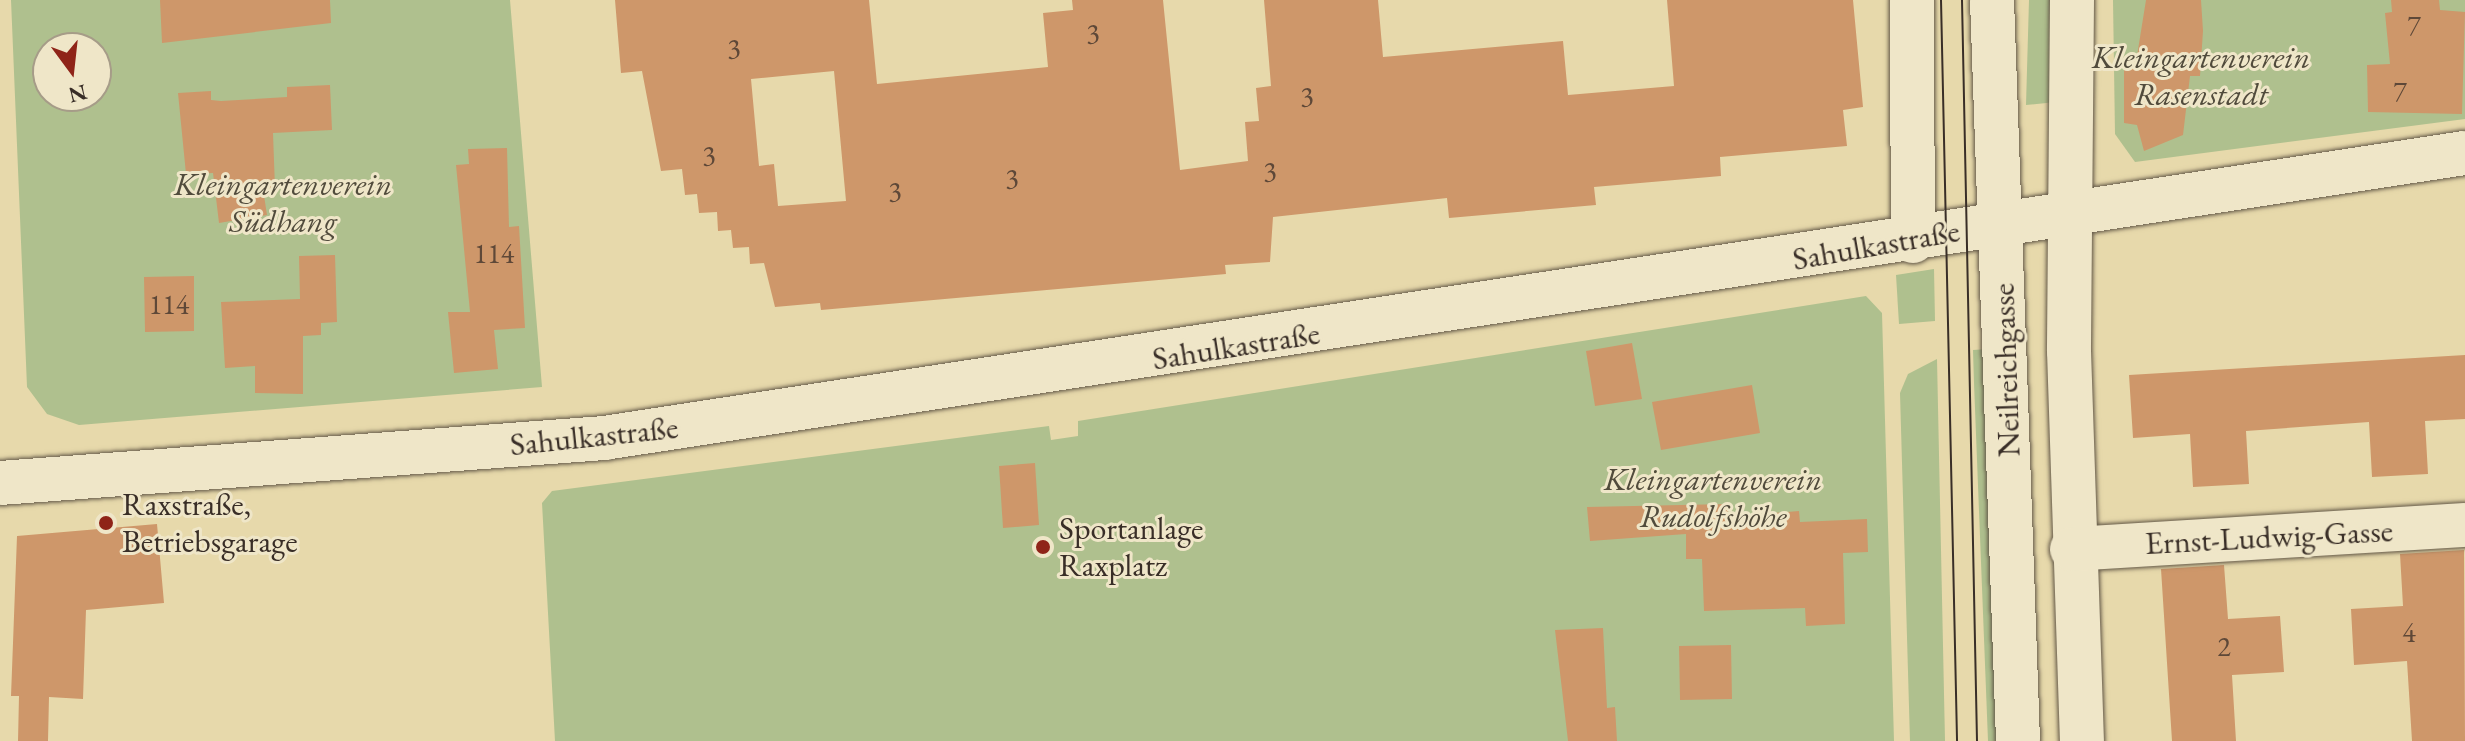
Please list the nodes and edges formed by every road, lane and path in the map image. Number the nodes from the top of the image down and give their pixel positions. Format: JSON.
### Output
{"nodes":[{"id":1,"x":1912,"y":0,"type":"edge"},
{"id":2,"x":1992,"y":0,"type":"edge"},
{"id":3,"x":2072,"y":0,"type":"edge"},
{"id":4,"x":2465,"y":153,"type":"edge"},
{"id":5,"x":2070,"y":209,"type":"junction"},
{"id":6,"x":2000,"y":223,"type":"junction"},
{"id":7,"x":1913,"y":241,"type":"junction"},
{"id":8,"x":0,"y":483,"type":"edge"},
{"id":9,"x":2465,"y":525,"type":"edge"},
{"id":10,"x":2072,"y":549,"type":"junction"},
{"id":11,"x":2018,"y":741,"type":"edge"},
{"id":12,"x":2082,"y":741,"type":"edge"}],
"edges":[{"from":1,"to":7,"type":"street"},
{"from":2,"to":6,"type":"street","name":"Neilreichgasse"},
{"from":3,"to":5,"type":"street","name":"Neilreichgasse"},
{"from":4,"to":5,"type":"street","name":"Sahulkastraße"},
{"from":5,"to":6,"type":"street","name":"Sahulkastraße"},
{"from":5,"to":10,"type":"street","name":"Neilreichgasse"},
{"from":6,"to":7,"type":"street","name":"Sahulkastraße"},
{"from":6,"to":11,"type":"street","name":"Neilreichgasse"},
{"from":7,"to":8,"type":"street","name":"Sahulkastraße"},
{"from":9,"to":10,"type":"street","name":"Ernst-Ludwig-Gasse"},
{"from":10,"to":12,"type":"street","name":"Neilreichgasse"}]}
